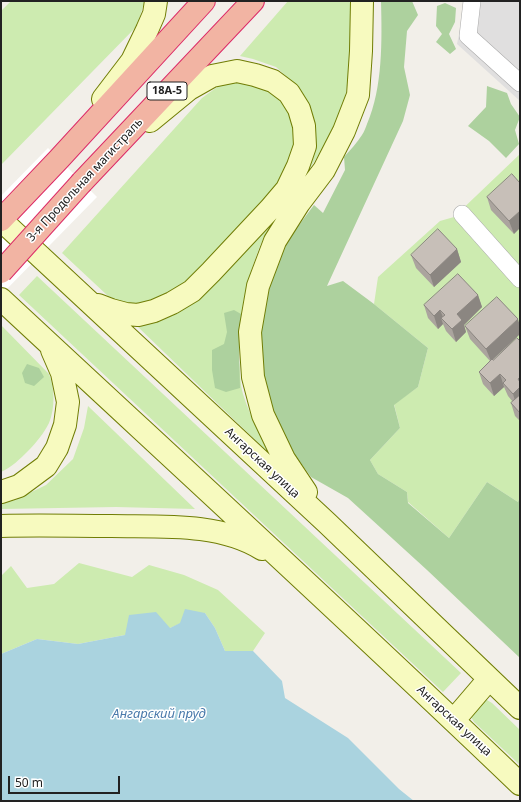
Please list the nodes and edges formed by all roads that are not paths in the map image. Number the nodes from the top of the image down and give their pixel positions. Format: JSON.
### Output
{"nodes":[{"id":1,"x":156,"y":1,"type":"edge"},
{"id":2,"x":204,"y":1,"type":"edge"},
{"id":3,"x":253,"y":1,"type":"edge"},
{"id":4,"x":362,"y":1,"type":"edge"},
{"id":5,"x":472,"y":1,"type":"edge"},
{"id":6,"x":520,"y":83,"type":"edge"},
{"id":7,"x":59,"y":159,"type":"junction"},
{"id":8,"x":82,"y":182,"type":"junction"},
{"id":9,"x":462,"y":214,"type":"dead end"},
{"id":10,"x":1,"y":220,"type":"edge"},
{"id":11,"x":1,"y":272,"type":"edge"},
{"id":12,"x":520,"y":279,"type":"edge"},
{"id":13,"x":79,"y":292,"type":"junction"},
{"id":14,"x":1,"y":299,"type":"edge"},
{"id":15,"x":49,"y":344,"type":"junction"},
{"id":16,"x":1,"y":492,"type":"edge"},
{"id":17,"x":327,"y":523,"type":"junction"},
{"id":18,"x":1,"y":526,"type":"edge"},
{"id":19,"x":289,"y":566,"type":"junction"},
{"id":20,"x":489,"y":679,"type":"junction"},
{"id":21,"x":520,"y":708,"type":"edge"},
{"id":22,"x":454,"y":720,"type":"junction"},
{"id":23,"x":520,"y":784,"type":"edge"}],
"edges":[{"from":1,"to":7,"type":"main road"},
{"from":2,"to":7,"type":"highway","number":"18А-5"},
{"from":3,"to":8,"type":"highway","name":"3-я Продольная магистраль","number":"18А-5"},
{"from":4,"to":17,"type":"main road"},
{"from":5,"to":6,"type":"street"},
{"from":7,"to":10,"type":"highway","number":"18А-5"},
{"from":8,"to":11,"type":"highway","name":"3-я Продольная магистраль","number":"18А-5","bridge":true},
{"from":8,"to":13,"type":"main road"},
{"from":9,"to":12,"type":"street"},
{"from":10,"to":13,"type":"main road","name":"Ангарская улица"},
{"from":13,"to":17,"type":"main road","name":"Ангарская улица"},
{"from":14,"to":15,"type":"main road","name":"Ангарская улица"},
{"from":15,"to":16,"type":"main road"},
{"from":15,"to":19,"type":"main road","name":"Ангарская улица"},
{"from":17,"to":20,"type":"main road","name":"Ангарская улица"},
{"from":18,"to":19,"type":"main road"},
{"from":19,"to":22,"type":"main road","name":"Ангарская улица"},
{"from":20,"to":21,"type":"main road","name":"Ангарская улица"},
{"from":20,"to":22,"type":"main road"},
{"from":22,"to":23,"type":"main road","name":"Ангарская улица"}]}
